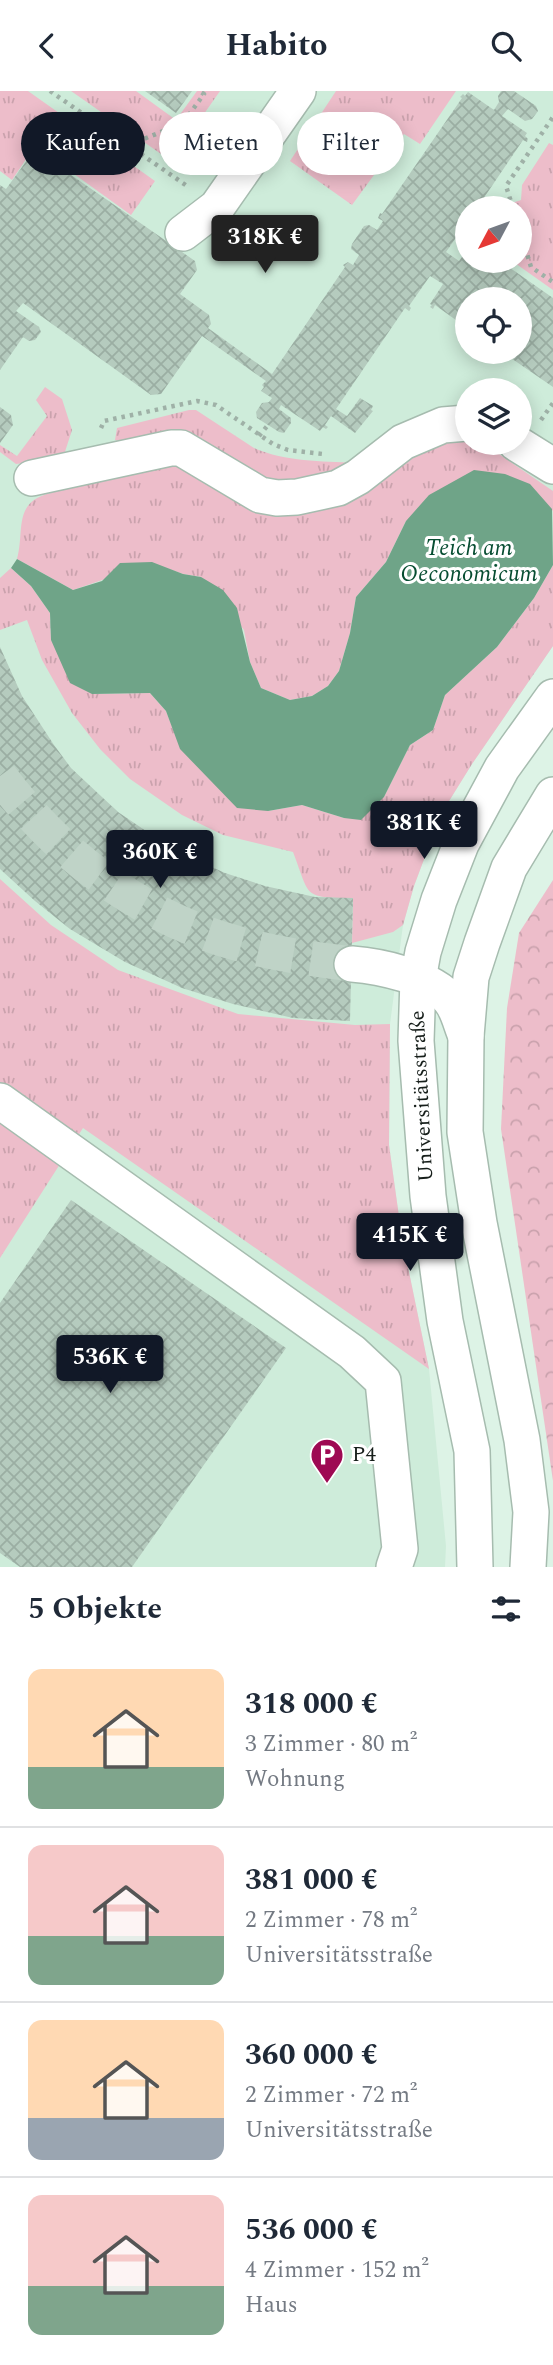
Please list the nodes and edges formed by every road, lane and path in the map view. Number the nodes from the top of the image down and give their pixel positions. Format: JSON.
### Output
{"nodes":[{"id":1,"x":50,"y":91,"type":"edge"},
{"id":2,"x":199,"y":91,"type":"edge"},
{"id":3,"x":299,"y":91,"type":"edge"},
{"id":4,"x":80,"y":112,"type":"edge"},
{"id":5,"x":553,"y":117,"type":"edge"},
{"id":6,"x":145,"y":138,"type":"edge"},
{"id":7,"x":145,"y":157,"type":"edge"},
{"id":8,"x":509,"y":196,"type":"edge"},
{"id":9,"x":217,"y":207,"type":"junction"},
{"id":10,"x":183,"y":233,"type":"dead end"},
{"id":11,"x":532,"y":268,"type":"edge"},
{"id":12,"x":553,"y":282,"type":"edge"},
{"id":13,"x":455,"y":424,"type":"edge"},
{"id":14,"x":268,"y":425,"type":"dead end"},
{"id":15,"x":259,"y":436,"type":"dead end"},
{"id":16,"x":532,"y":453,"type":"edge"},
{"id":17,"x":553,"y":466,"type":"edge"},
{"id":18,"x":32,"y":478,"type":"dead end"},
{"id":19,"x":553,"y":697,"type":"edge"},
{"id":20,"x":553,"y":795,"type":"edge"},
{"id":21,"x":482,"y":943,"type":"junction"},
{"id":22,"x":352,"y":964,"type":"tunnel mouth"},
{"id":23,"x":418,"y":979,"type":"junction"},
{"id":24,"x":466,"y":1036,"type":"junction"},
{"id":25,"x":0,"y":1101,"type":"edge"},
{"id":26,"x":394,"y":1567,"type":"edge"},
{"id":27,"x":475,"y":1567,"type":"edge"},
{"id":28,"x":528,"y":1567,"type":"edge"}],
"edges":[{"from":1,"to":4,"type":"path"},
{"from":2,"to":6,"type":"path"},
{"from":3,"to":9,"type":"street"},
{"from":5,"to":8,"type":"path"},
{"from":7,"to":9,"type":"path"},
{"from":9,"to":10,"type":"street"},
{"from":11,"to":12,"type":"path"},
{"from":13,"to":18,"type":"street"},
{"from":14,"to":15,"type":"path"},
{"from":16,"to":17,"type":"street"},
{"from":19,"to":23,"type":"street","name":"Universitätsstraße"},
{"from":20,"to":21,"type":"street","name":"Universitätsstraße"},
{"from":21,"to":23,"type":"street"},
{"from":21,"to":24,"type":"street","name":"Universitätsstraße"},
{"from":22,"to":23,"type":"street"},
{"from":23,"to":24,"type":"street"},
{"from":23,"to":27,"type":"street","name":"Universitätsstraße"},
{"from":24,"to":28,"type":"street","name":"Universitätsstraße"},
{"from":25,"to":26,"type":"street"}]}
